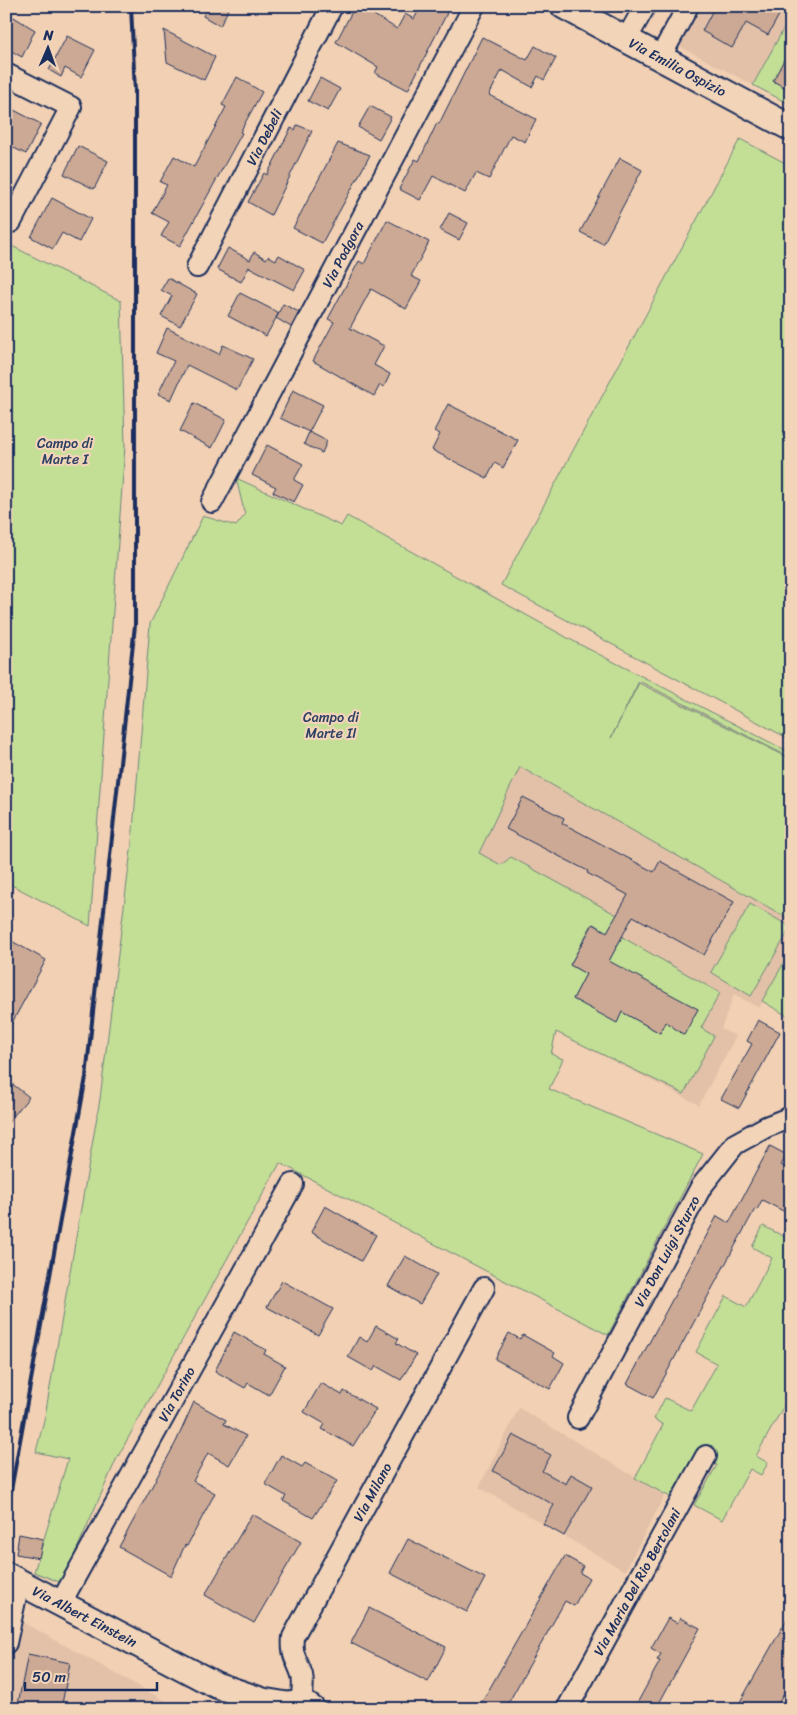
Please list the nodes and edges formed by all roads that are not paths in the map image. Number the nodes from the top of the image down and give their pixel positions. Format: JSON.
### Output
{"nodes":[{"id":1,"x":332,"y":6,"type":"edge"},
{"id":2,"x":474,"y":6,"type":"edge"},
{"id":3,"x":564,"y":6,"type":"edge"},
{"id":4,"x":645,"y":6,"type":"edge"},
{"id":5,"x":677,"y":6,"type":"edge"},
{"id":6,"x":688,"y":6,"type":"edge"},
{"id":7,"x":626,"y":40,"type":"junction"},
{"id":8,"x":655,"y":56,"type":"junction"},
{"id":9,"x":6,"y":74,"type":"edge"},
{"id":10,"x":791,"y":128,"type":"edge"},
{"id":11,"x":11,"y":222,"type":"dead end"},
{"id":12,"x":197,"y":267,"type":"dead end"},
{"id":13,"x":212,"y":502,"type":"dead end"},
{"id":14,"x":791,"y":1117,"type":"edge"},
{"id":15,"x":292,"y":1184,"type":"dead end"},
{"id":16,"x":484,"y":1288,"type":"dead end"},
{"id":17,"x":578,"y":1418,"type":"dead end"},
{"id":18,"x":706,"y":1456,"type":"dead end"},
{"id":19,"x":13,"y":1579,"type":"edge"},
{"id":20,"x":60,"y":1604,"type":"junction"},
{"id":21,"x":6,"y":1643,"type":"edge"},
{"id":22,"x":216,"y":1685,"type":"junction"},
{"id":23,"x":295,"y":1707,"type":"edge"},
{"id":24,"x":246,"y":1709,"type":"edge"},
{"id":25,"x":567,"y":1709,"type":"edge"}],
"edges":[{"from":1,"to":12,"type":"street","name":"Via Debeli"},
{"from":2,"to":13,"type":"street","name":"Via Podgora"},
{"from":3,"to":7,"type":"main road","name":"Via Emilia Ospizio"},
{"from":4,"to":7,"type":"street"},
{"from":5,"to":8,"type":"street"},
{"from":6,"to":8,"type":"street"},
{"from":7,"to":8,"type":"main road","name":"Via Emilia Ospizio"},
{"from":8,"to":10,"type":"main road","name":"Via Emilia Ospizio"},
{"from":9,"to":11,"type":"street"},
{"from":14,"to":17,"type":"street","name":"Via Don Luigi Sturzo"},
{"from":15,"to":20,"type":"street","name":"Via Torino"},
{"from":16,"to":23,"type":"street","name":"Via Milano"},
{"from":18,"to":25,"type":"street","name":"Via Maria Del Rio Bertolani"},
{"from":19,"to":20,"type":"main road","name":"Via Albert Einstein"},
{"from":19,"to":21,"type":"street"},
{"from":20,"to":22,"type":"main road","name":"Via Albert Einstein"},
{"from":22,"to":23,"type":"main road","name":"Via Albert Einstein"},
{"from":22,"to":24,"type":"main road","name":"Via Albert Einstein"}]}
